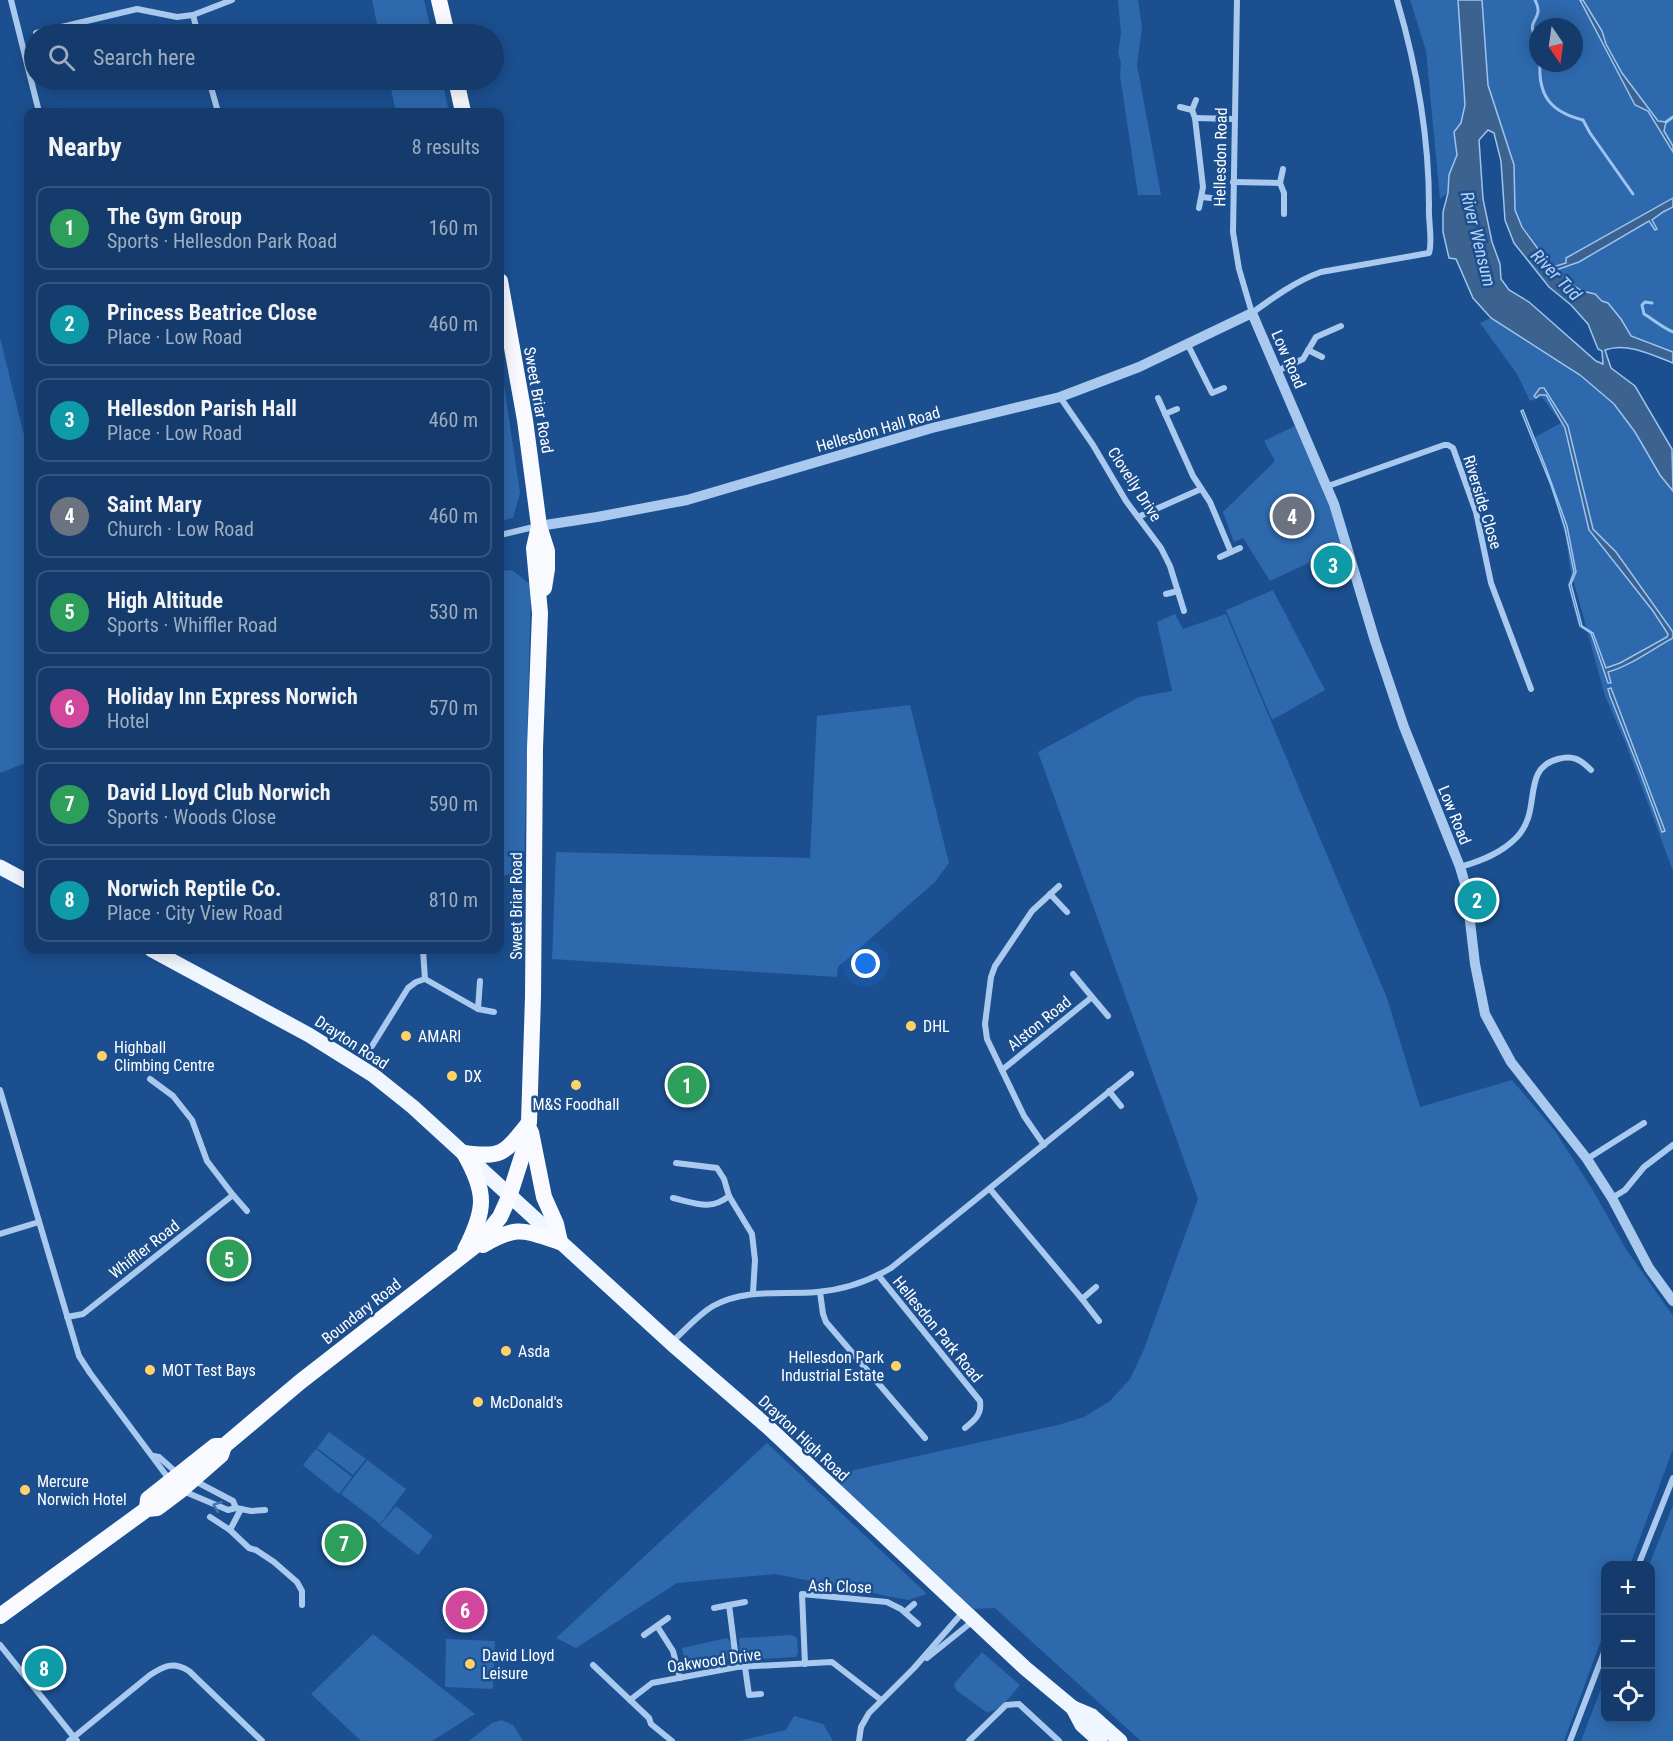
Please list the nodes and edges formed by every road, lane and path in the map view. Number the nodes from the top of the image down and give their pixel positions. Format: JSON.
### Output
{"nodes":[{"id":1,"x":12,"y":0,"type":"edge"},
{"id":2,"x":232,"y":0,"type":"edge"},
{"id":3,"x":439,"y":0,"type":"edge"},
{"id":4,"x":1237,"y":0,"type":"edge"},
{"id":5,"x":1397,"y":0,"type":"edge"},
{"id":6,"x":193,"y":15,"type":"junction"},
{"id":7,"x":74,"y":24,"type":"edge"},
{"id":8,"x":195,"y":24,"type":"edge"},
{"id":9,"x":445,"y":24,"type":"edge"},
{"id":10,"x":24,"y":50,"type":"edge"},
{"id":11,"x":34,"y":90,"type":"edge"},
{"id":12,"x":212,"y":90,"type":"edge"},
{"id":13,"x":458,"y":90,"type":"edge"},
{"id":14,"x":1196,"y":100,"type":"dead end"},
{"id":15,"x":1180,"y":107,"type":"dead end"},
{"id":16,"x":38,"y":108,"type":"edge"},
{"id":17,"x":217,"y":108,"type":"edge"},
{"id":18,"x":462,"y":108,"type":"edge"},
{"id":19,"x":1192,"y":110,"type":"junction"},
{"id":20,"x":1196,"y":118,"type":"junction"},
{"id":21,"x":1234,"y":119,"type":"junction"},
{"id":22,"x":1283,"y":169,"type":"dead end"},
{"id":23,"x":1233,"y":182,"type":"junction"},
{"id":24,"x":1280,"y":183,"type":"junction"},
{"id":25,"x":1202,"y":197,"type":"junction"},
{"id":26,"x":1211,"y":198,"type":"dead end"},
{"id":27,"x":1199,"y":208,"type":"dead end"},
{"id":28,"x":1284,"y":214,"type":"dead end"},
{"id":29,"x":504,"y":303,"type":"edge"},
{"id":30,"x":1252,"y":313,"type":"junction"},
{"id":31,"x":1341,"y":326,"type":"dead end"},
{"id":32,"x":1188,"y":345,"type":"junction"},
{"id":33,"x":1308,"y":350,"type":"junction"},
{"id":34,"x":1322,"y":357,"type":"dead end"},
{"id":35,"x":1277,"y":371,"type":"junction"},
{"id":36,"x":1224,"y":388,"type":"dead end"},
{"id":37,"x":1060,"y":398,"type":"junction"},
{"id":38,"x":1158,"y":398,"type":"dead end"},
{"id":39,"x":1177,"y":409,"type":"dead end"},
{"id":40,"x":1165,"y":414,"type":"junction"},
{"id":41,"x":1328,"y":486,"type":"junction"},
{"id":42,"x":1201,"y":489,"type":"junction"},
{"id":43,"x":1138,"y":517,"type":"junction"},
{"id":44,"x":539,"y":526,"type":"junction"},
{"id":45,"x":504,"y":534,"type":"edge"},
{"id":46,"x":1240,"y":548,"type":"dead end"},
{"id":47,"x":1231,"y":552,"type":"junction"},
{"id":48,"x":1220,"y":557,"type":"dead end"},
{"id":49,"x":1178,"y":591,"type":"junction"},
{"id":50,"x":1166,"y":594,"type":"dead end"},
{"id":51,"x":1184,"y":611,"type":"dead end"},
{"id":52,"x":1532,"y":689,"type":"dead end"},
{"id":53,"x":1591,"y":770,"type":"dead end"},
{"id":54,"x":1460,"y":867,"type":"junction"},
{"id":55,"x":1,"y":869,"type":"edge"},
{"id":56,"x":24,"y":880,"type":"edge"},
{"id":57,"x":1059,"y":886,"type":"dead end"},
{"id":58,"x":1050,"y":894,"type":"junction"},
{"id":59,"x":1067,"y":912,"type":"dead end"},
{"id":60,"x":159,"y":954,"type":"edge"},
{"id":61,"x":423,"y":954,"type":"edge"},
{"id":62,"x":1073,"y":974,"type":"dead end"},
{"id":63,"x":425,"y":979,"type":"junction"},
{"id":64,"x":480,"y":981,"type":"dead end"},
{"id":65,"x":1092,"y":997,"type":"junction"},
{"id":66,"x":478,"y":1009,"type":"junction"},
{"id":67,"x":494,"y":1012,"type":"dead end"},
{"id":68,"x":1108,"y":1016,"type":"dead end"},
{"id":69,"x":372,"y":1046,"type":"dead end"},
{"id":70,"x":1002,"y":1070,"type":"junction"},
{"id":71,"x":1131,"y":1074,"type":"dead end"},
{"id":72,"x":150,"y":1079,"type":"dead end"},
{"id":73,"x":0,"y":1090,"type":"edge"},
{"id":74,"x":1109,"y":1091,"type":"junction"},
{"id":75,"x":1121,"y":1106,"type":"dead end"},
{"id":76,"x":529,"y":1122,"type":"junction"},
{"id":77,"x":1644,"y":1123,"type":"dead end"},
{"id":78,"x":1044,"y":1145,"type":"junction"},
{"id":79,"x":1673,"y":1145,"type":"edge"},
{"id":80,"x":464,"y":1153,"type":"junction"},
{"id":81,"x":1587,"y":1159,"type":"junction"},
{"id":82,"x":676,"y":1163,"type":"dead end"},
{"id":83,"x":990,"y":1189,"type":"junction"},
{"id":84,"x":233,"y":1195,"type":"junction"},
{"id":85,"x":729,"y":1196,"type":"junction"},
{"id":86,"x":509,"y":1197,"type":"junction"},
{"id":87,"x":674,"y":1198,"type":"dead end"},
{"id":88,"x":1612,"y":1198,"type":"junction"},
{"id":89,"x":247,"y":1211,"type":"dead end"},
{"id":90,"x":39,"y":1222,"type":"junction"},
{"id":91,"x":0,"y":1234,"type":"edge"},
{"id":92,"x":560,"y":1242,"type":"junction"},
{"id":93,"x":462,"y":1257,"type":"junction"},
{"id":94,"x":878,"y":1275,"type":"junction"},
{"id":95,"x":1096,"y":1287,"type":"dead end"},
{"id":96,"x":820,"y":1292,"type":"junction"},
{"id":97,"x":753,"y":1293,"type":"junction"},
{"id":98,"x":1082,"y":1299,"type":"junction"},
{"id":99,"x":1673,"y":1300,"type":"edge"},
{"id":100,"x":67,"y":1317,"type":"junction"},
{"id":101,"x":1099,"y":1321,"type":"dead end"},
{"id":102,"x":671,"y":1343,"type":"junction"},
{"id":103,"x":966,"y":1428,"type":"dead end"},
{"id":104,"x":925,"y":1438,"type":"dead end"},
{"id":105,"x":1673,"y":1478,"type":"edge"},
{"id":106,"x":180,"y":1481,"type":"junction"},
{"id":107,"x":239,"y":1508,"type":"junction"},
{"id":108,"x":265,"y":1510,"type":"dead end"},
{"id":109,"x":210,"y":1517,"type":"dead end"},
{"id":110,"x":230,"y":1530,"type":"junction"},
{"id":111,"x":1640,"y":1561,"type":"edge"},
{"id":112,"x":745,"y":1602,"type":"dead end"},
{"id":113,"x":914,"y":1604,"type":"dead end"},
{"id":114,"x":302,"y":1605,"type":"dead end"},
{"id":115,"x":729,"y":1605,"type":"junction"},
{"id":116,"x":714,"y":1608,"type":"dead end"},
{"id":117,"x":905,"y":1612,"type":"junction"},
{"id":118,"x":0,"y":1616,"type":"edge"},
{"id":119,"x":968,"y":1616,"type":"junction"},
{"id":120,"x":668,"y":1618,"type":"dead end"},
{"id":121,"x":918,"y":1624,"type":"dead end"},
{"id":122,"x":657,"y":1626,"type":"junction"},
{"id":123,"x":644,"y":1635,"type":"dead end"},
{"id":124,"x":0,"y":1645,"type":"edge"},
{"id":125,"x":1601,"y":1658,"type":"edge"},
{"id":126,"x":805,"y":1664,"type":"junction"},
{"id":127,"x":592,"y":1665,"type":"dead end"},
{"id":128,"x":737,"y":1667,"type":"junction"},
{"id":129,"x":745,"y":1667,"type":"junction"},
{"id":130,"x":914,"y":1668,"type":"junction"},
{"id":131,"x":680,"y":1678,"type":"junction"},
{"id":132,"x":761,"y":1694,"type":"dead end"},
{"id":133,"x":630,"y":1700,"type":"junction"},
{"id":134,"x":881,"y":1700,"type":"junction"},
{"id":135,"x":1072,"y":1708,"type":"junction"},
{"id":136,"x":73,"y":1740,"type":"edge"},
{"id":137,"x":262,"y":1741,"type":"edge"},
{"id":138,"x":672,"y":1741,"type":"edge"},
{"id":139,"x":859,"y":1741,"type":"edge"},
{"id":140,"x":969,"y":1741,"type":"edge"},
{"id":141,"x":1059,"y":1741,"type":"edge"},
{"id":142,"x":1100,"y":1741,"type":"edge"},
{"id":143,"x":1120,"y":1741,"type":"edge"},
{"id":144,"x":1570,"y":1741,"type":"edge"}],
"edges":[{"from":1,"to":10,"type":"street"},
{"from":2,"to":6,"type":"street"},
{"from":3,"to":9,"type":"highway"},
{"from":4,"to":21,"type":"street","name":"Hellesdon Road"},
{"from":5,"to":30,"type":"street"},
{"from":6,"to":7,"type":"street"},
{"from":6,"to":8,"type":"street"},
{"from":11,"to":16,"type":"street"},
{"from":12,"to":17,"type":"street"},
{"from":13,"to":18,"type":"highway"},
{"from":14,"to":19,"type":"street"},
{"from":15,"to":19,"type":"street"},
{"from":19,"to":20,"type":"street"},
{"from":20,"to":21,"type":"street"},
{"from":20,"to":25,"type":"street"},
{"from":21,"to":23,"type":"street","name":"Hellesdon Road"},
{"from":22,"to":24,"type":"street"},
{"from":23,"to":24,"type":"street"},
{"from":23,"to":30,"type":"street","name":"Hellesdon Road"},
{"from":24,"to":28,"type":"street"},
{"from":25,"to":26,"type":"street"},
{"from":25,"to":27,"type":"street"},
{"from":29,"to":44,"type":"highway","name":"Sweet Briar Road"},
{"from":30,"to":32,"type":"street","name":"Hellesdon Hall Road"},
{"from":30,"to":35,"type":"street","name":"Low Road"},
{"from":31,"to":33,"type":"street"},
{"from":32,"to":36,"type":"street"},
{"from":32,"to":37,"type":"street","name":"Hellesdon Hall Road"},
{"from":33,"to":34,"type":"street"},
{"from":33,"to":35,"type":"street"},
{"from":35,"to":41,"type":"street","name":"Low Road"},
{"from":37,"to":43,"type":"street","name":"Clovelly Drive"},
{"from":37,"to":44,"type":"street","name":"Hellesdon Hall Road"},
{"from":38,"to":40,"type":"street"},
{"from":39,"to":40,"type":"street"},
{"from":40,"to":42,"type":"street"},
{"from":41,"to":52,"type":"street","name":"Riverside Close"},
{"from":41,"to":54,"type":"street","name":"Low Road"},
{"from":42,"to":43,"type":"street"},
{"from":42,"to":47,"type":"street"},
{"from":43,"to":49,"type":"street","name":"Clovelly Drive"},
{"from":44,"to":45,"type":"street","name":"Hellesdon Hall Road"},
{"from":44,"to":76,"type":"highway","name":"Sweet Briar Road"},
{"from":46,"to":47,"type":"street"},
{"from":47,"to":48,"type":"street"},
{"from":49,"to":50,"type":"street"},
{"from":49,"to":51,"type":"street","name":"Clovelly Drive"},
{"from":53,"to":54,"type":"street"},
{"from":54,"to":81,"type":"street","name":"Low Road"},
{"from":55,"to":56,"type":"main road"},
{"from":57,"to":58,"type":"street","name":"Alston Road"},
{"from":58,"to":59,"type":"street"},
{"from":58,"to":70,"type":"street","name":"Alston Road"},
{"from":60,"to":80,"type":"main road","name":"Drayton Road"},
{"from":61,"to":63,"type":"street"},
{"from":62,"to":65,"type":"street","name":"Alston Road"},
{"from":63,"to":66,"type":"street"},
{"from":63,"to":69,"type":"street"},
{"from":64,"to":66,"type":"street"},
{"from":65,"to":68,"type":"street","name":"Alston Road"},
{"from":65,"to":70,"type":"street","name":"Alston Road"},
{"from":66,"to":67,"type":"street"},
{"from":70,"to":78,"type":"street","name":"Alston Road"},
{"from":71,"to":74,"type":"street","name":"Hellesdon Park Road"},
{"from":72,"to":84,"type":"street"},
{"from":73,"to":90,"type":"street"},
{"from":74,"to":75,"type":"street"},
{"from":74,"to":78,"type":"street","name":"Hellesdon Park Road"},
{"from":76,"to":80,"type":"highway"},
{"from":76,"to":86,"type":"highway","name":"Sweet Briar Road"},
{"from":76,"to":92,"type":"highway"},
{"from":77,"to":81,"type":"street"},
{"from":78,"to":83,"type":"street","name":"Hellesdon Park Road"},
{"from":79,"to":88,"type":"street"},
{"from":80,"to":86,"type":"main road","name":"Drayton Road"},
{"from":80,"to":93,"type":"highway"},
{"from":81,"to":88,"type":"street","name":"Low Road"},
{"from":82,"to":85,"type":"street"},
{"from":83,"to":94,"type":"street","name":"Hellesdon Park Road"},
{"from":83,"to":98,"type":"street"},
{"from":84,"to":89,"type":"street"},
{"from":84,"to":100,"type":"street","name":"Whiffler Road"},
{"from":85,"to":87,"type":"street"},
{"from":85,"to":97,"type":"street"},
{"from":86,"to":92,"type":"main road","name":"Drayton High Road"},
{"from":86,"to":93,"type":"highway","name":"Boundary Road"},
{"from":88,"to":99,"type":"street","name":"Low Road"},
{"from":90,"to":91,"type":"street"},
{"from":90,"to":100,"type":"street"},
{"from":92,"to":93,"type":"highway"},
{"from":92,"to":102,"type":"main road","name":"Drayton High Road"},
{"from":93,"to":106,"type":"highway","name":"Boundary Road"},
{"from":94,"to":96,"type":"street","name":"Hellesdon Park Road"},
{"from":94,"to":103,"type":"street","name":"Hellesdon Park Road"},
{"from":95,"to":98,"type":"street"},
{"from":96,"to":97,"type":"street","name":"Hellesdon Park Road"},
{"from":96,"to":104,"type":"street"},
{"from":97,"to":102,"type":"street","name":"Hellesdon Park Road"},
{"from":98,"to":101,"type":"street"},
{"from":100,"to":106,"type":"street"},
{"from":102,"to":119,"type":"main road","name":"Drayton High Road"},
{"from":105,"to":111,"type":"street"},
{"from":106,"to":107,"type":"street"},
{"from":107,"to":106,"type":"street","one_way":true},
{"from":106,"to":118,"type":"highway","name":"Boundary Road"},
{"from":107,"to":108,"type":"street"},
{"from":107,"to":110,"type":"street"},
{"from":109,"to":110,"type":"street"},
{"from":110,"to":114,"type":"street"},
{"from":112,"to":115,"type":"street"},
{"from":113,"to":117,"type":"street"},
{"from":115,"to":116,"type":"street"},
{"from":115,"to":128,"type":"street"},
{"from":117,"to":121,"type":"street","name":"Ash Close"},
{"from":117,"to":126,"type":"street","name":"Ash Close"},
{"from":119,"to":130,"type":"street"},
{"from":119,"to":130,"type":"street"},
{"from":119,"to":135,"type":"main road","name":"Drayton High Road"},
{"from":120,"to":122,"type":"street"},
{"from":122,"to":123,"type":"street"},
{"from":122,"to":131,"type":"street"},
{"from":124,"to":136,"type":"street"},
{"from":125,"to":144,"type":"street"},
{"from":126,"to":129,"type":"street","name":"Oakwood Drive"},
{"from":126,"to":134,"type":"street","name":"Oakwood Drive"},
{"from":127,"to":133,"type":"street"},
{"from":128,"to":129,"type":"street","name":"Oakwood Drive"},
{"from":128,"to":131,"type":"street","name":"Oakwood Drive"},
{"from":129,"to":132,"type":"street"},
{"from":130,"to":134,"type":"street"},
{"from":131,"to":133,"type":"street","name":"Oakwood Drive"},
{"from":133,"to":138,"type":"street"},
{"from":134,"to":139,"type":"street"},
{"from":135,"to":142,"type":"main road","name":"Drayton High Road"},
{"from":135,"to":143,"type":"main road","name":"Drayton High Road"},
{"from":136,"to":137,"type":"street"},
{"from":140,"to":141,"type":"street"}]}
